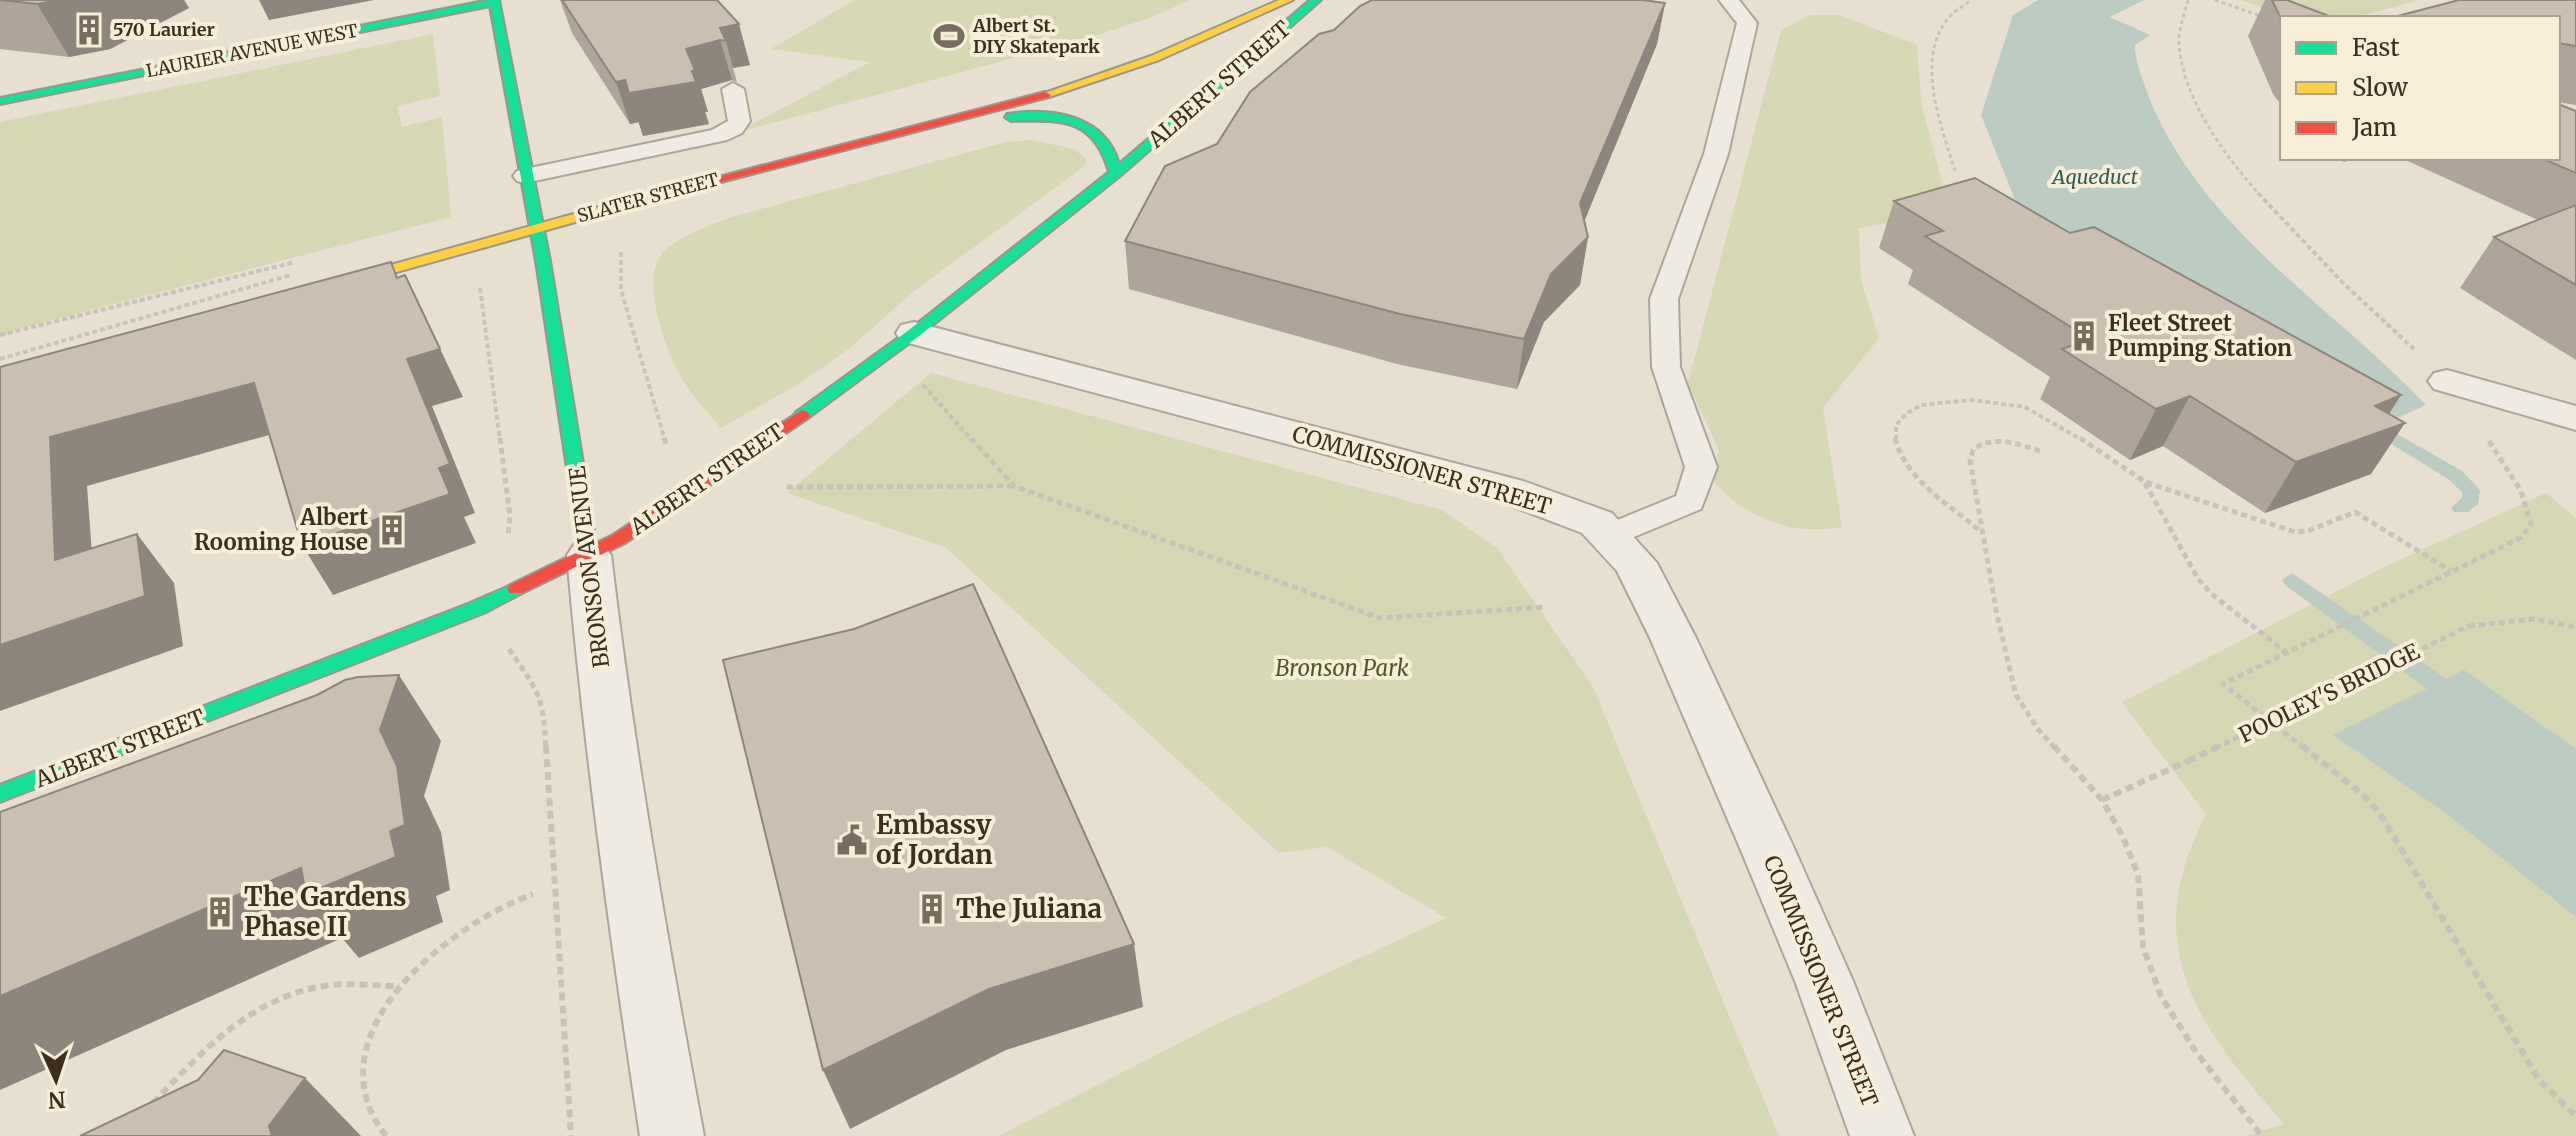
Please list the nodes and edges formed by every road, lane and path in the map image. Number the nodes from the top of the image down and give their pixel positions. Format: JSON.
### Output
{"nodes":[{"id":1,"x":1288,"y":0,"type":"edge"},
{"id":2,"x":1316,"y":0,"type":"edge"},
{"id":3,"x":1729,"y":0,"type":"edge"},
{"id":4,"x":1971,"y":0,"type":"edge"},
{"id":5,"x":2188,"y":0,"type":"edge"},
{"id":6,"x":2215,"y":0,"type":"edge"},
{"id":7,"x":497,"y":1,"type":"edge"},
{"id":8,"x":2271,"y":18,"type":"dead end"},
{"id":9,"x":733,"y":89,"type":"dead end"},
{"id":10,"x":0,"y":101,"type":"edge"},
{"id":11,"x":965,"y":118,"type":"junction"},
{"id":12,"x":1955,"y":171,"type":"dead end"},
{"id":13,"x":1116,"y":173,"type":"junction"},
{"id":14,"x":525,"y":176,"type":"junction"},
{"id":15,"x":536,"y":229,"type":"junction"},
{"id":16,"x":621,"y":240,"type":"dead end"},
{"id":17,"x":307,"y":259,"type":"dead end"},
{"id":18,"x":302,"y":271,"type":"dead end"},
{"id":19,"x":472,"y":279,"type":"dead end"},
{"id":20,"x":324,"y":288,"type":"edge"},
{"id":21,"x":914,"y":333,"type":"junction"},
{"id":22,"x":0,"y":335,"type":"edge"},
{"id":23,"x":0,"y":359,"type":"edge"},
{"id":24,"x":919,"y":381,"type":"dead end"},
{"id":25,"x":2447,"y":381,"type":"junction"},
{"id":26,"x":2576,"y":418,"type":"edge"},
{"id":27,"x":2040,"y":451,"type":"dead end"},
{"id":28,"x":669,"y":455,"type":"dead end"},
{"id":29,"x":2145,"y":482,"type":"junction"},
{"id":30,"x":774,"y":485,"type":"dead end"},
{"id":31,"x":1014,"y":486,"type":"junction"},
{"id":32,"x":1980,"y":532,"type":"junction"},
{"id":33,"x":1610,"y":536,"type":"junction"},
{"id":34,"x":506,"y":547,"type":"dead end"},
{"id":35,"x":589,"y":555,"type":"junction"},
{"id":36,"x":2451,"y":572,"type":"junction"},
{"id":37,"x":1546,"y":607,"type":"dead end"},
{"id":38,"x":2576,"y":627,"type":"edge"},
{"id":39,"x":507,"y":640,"type":"dead end"},
{"id":40,"x":2287,"y":653,"type":"junction"},
{"id":41,"x":0,"y":794,"type":"edge"},
{"id":42,"x":2102,"y":800,"type":"junction"},
{"id":43,"x":533,"y":894,"type":"dead end"},
{"id":44,"x":399,"y":986,"type":"junction"},
{"id":45,"x":147,"y":1110,"type":"edge"},
{"id":46,"x":2576,"y":1116,"type":"edge"},
{"id":47,"x":386,"y":1136,"type":"edge"},
{"id":48,"x":571,"y":1136,"type":"edge"},
{"id":49,"x":672,"y":1136,"type":"edge"},
{"id":50,"x":1882,"y":1136,"type":"edge"},
{"id":51,"x":2262,"y":1136,"type":"edge"}],
"edges":[{"from":1,"to":11,"type":"main road","name":"SLATER STREET"},
{"from":2,"to":13,"type":"main road","name":"ALBERT STREET"},
{"from":3,"to":33,"type":"lane"},
{"from":4,"to":12,"type":"path"},
{"from":5,"to":25,"type":"path"},
{"from":6,"to":8,"type":"path"},
{"from":7,"to":10,"type":"main road","name":"LAURIER AVENUE WEST"},
{"from":7,"to":14,"type":"main road","name":"BRONSON AVENUE"},
{"from":9,"to":14,"type":"lane"},
{"from":11,"to":13,"type":"main road"},
{"from":11,"to":15,"type":"main road","name":"SLATER STREET"},
{"from":13,"to":21,"type":"main road","name":"ALBERT STREET"},
{"from":14,"to":15,"type":"main road","name":"BRONSON AVENUE"},
{"from":15,"to":20,"type":"main road","name":"SLATER STREET"},
{"from":15,"to":35,"type":"main road","name":"BRONSON AVENUE"},
{"from":16,"to":28,"type":"path"},
{"from":17,"to":22,"type":"path"},
{"from":18,"to":23,"type":"path"},
{"from":19,"to":34,"type":"path"},
{"from":21,"to":33,"type":"street","name":"COMMISSIONER STREET"},
{"from":21,"to":35,"type":"main road","name":"ALBERT STREET"},
{"from":24,"to":31,"type":"path"},
{"from":25,"to":26,"type":"street"},
{"from":25,"to":36,"type":"path"},
{"from":27,"to":32,"type":"path"},
{"from":29,"to":32,"type":"path"},
{"from":29,"to":36,"type":"path"},
{"from":29,"to":40,"type":"path"},
{"from":30,"to":31,"type":"path"},
{"from":31,"to":37,"type":"path"},
{"from":32,"to":42,"type":"path"},
{"from":33,"to":50,"type":"street","name":"COMMISSIONER STREET"},
{"from":35,"to":41,"type":"main road","name":"ALBERT STREET"},
{"from":35,"to":49,"type":"street","name":"BRONSON AVENUE"},
{"from":36,"to":40,"type":"path"},
{"from":38,"to":42,"type":"path","name":"POOLEY'S BRIDGE","bridge":true},
{"from":39,"to":48,"type":"path"},
{"from":40,"to":46,"type":"path"},
{"from":42,"to":51,"type":"path"},
{"from":43,"to":44,"type":"path"},
{"from":44,"to":45,"type":"path"},
{"from":44,"to":47,"type":"path"}]}
